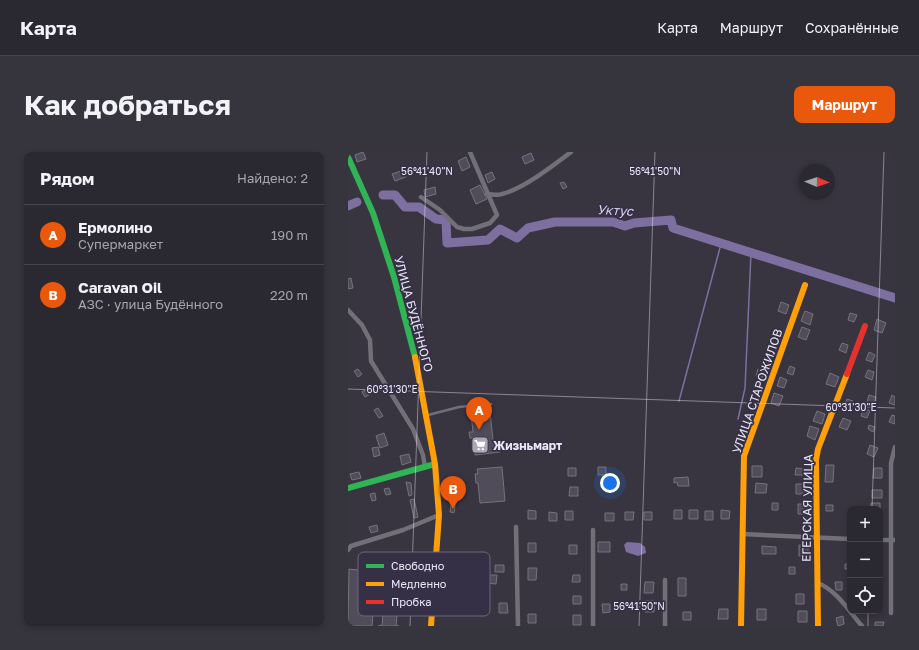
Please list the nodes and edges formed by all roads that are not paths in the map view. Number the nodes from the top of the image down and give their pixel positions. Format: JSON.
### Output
{"nodes":[{"id":1,"x":470,"y":152,"type":"edge"},
{"id":2,"x":571,"y":152,"type":"edge"},
{"id":3,"x":348,"y":159,"type":"edge"},
{"id":4,"x":487,"y":194,"type":"junction"},
{"id":5,"x":421,"y":197,"type":"dead end"},
{"id":6,"x":805,"y":285,"type":"dead end"},
{"id":7,"x":348,"y":310,"type":"edge"},
{"id":8,"x":865,"y":326,"type":"dead end"},
{"id":9,"x":490,"y":404,"type":"dead end"},
{"id":10,"x":427,"y":416,"type":"junction"},
{"id":11,"x":895,"y":447,"type":"edge"},
{"id":12,"x":435,"y":464,"type":"junction"},
{"id":13,"x":425,"y":467,"type":"junction"},
{"id":14,"x":348,"y":488,"type":"edge"},
{"id":15,"x":439,"y":515,"type":"junction"},
{"id":16,"x":516,"y":526,"type":"dead end"},
{"id":17,"x":593,"y":530,"type":"dead end"},
{"id":18,"x":742,"y":534,"type":"junction"},
{"id":19,"x":817,"y":538,"type":"junction"},
{"id":20,"x":847,"y":539,"type":"edge"},
{"id":21,"x":893,"y":540,"type":"edge"},
{"id":22,"x":348,"y":550,"type":"edge"},
{"id":23,"x":436,"y":552,"type":"edge"},
{"id":24,"x":665,"y":580,"type":"dead end"},
{"id":25,"x":818,"y":583,"type":"junction"},
{"id":26,"x":891,"y":613,"type":"dead end"},
{"id":27,"x":432,"y":616,"type":"edge"},
{"id":28,"x":431,"y":626,"type":"edge"},
{"id":29,"x":518,"y":626,"type":"edge"},
{"id":30,"x":593,"y":626,"type":"edge"},
{"id":31,"x":665,"y":626,"type":"edge"},
{"id":32,"x":741,"y":626,"type":"edge"},
{"id":33,"x":818,"y":626,"type":"edge"},
{"id":34,"x":862,"y":626,"type":"edge"}],
"edges":[{"from":1,"to":4,"type":"street"},
{"from":2,"to":4,"type":"street"},
{"from":3,"to":10,"type":"street","name":"УЛИЦА БУДЁННОГО"},
{"from":4,"to":5,"type":"street"},
{"from":6,"to":18,"type":"street","name":"УЛИЦА СТАРОЖИЛОВ"},
{"from":7,"to":13,"type":"street"},
{"from":8,"to":19,"type":"street","name":"ЕГЕРСКАЯ УЛИЦА"},
{"from":9,"to":10,"type":"lane"},
{"from":10,"to":12,"type":"street","name":"УЛИЦА БУДЁННОГО"},
{"from":11,"to":21,"type":"street"},
{"from":12,"to":13,"type":"street"},
{"from":12,"to":15,"type":"street","name":"УЛИЦА БУДЁННОГО"},
{"from":13,"to":14,"type":"street"},
{"from":15,"to":22,"type":"street"},
{"from":15,"to":23,"type":"street","name":"УЛИЦА БУДЁННОГО"},
{"from":16,"to":29,"type":"street"},
{"from":17,"to":30,"type":"street"},
{"from":18,"to":19,"type":"street"},
{"from":18,"to":32,"type":"street","name":"УЛИЦА СТАРОЖИЛОВ"},
{"from":19,"to":20,"type":"street"},
{"from":19,"to":25,"type":"street","name":"ЕГЕРСКАЯ УЛИЦА"},
{"from":21,"to":26,"type":"street"},
{"from":24,"to":31,"type":"street"},
{"from":25,"to":33,"type":"street","name":"ЕГЕРСКАЯ УЛИЦА"},
{"from":25,"to":34,"type":"street"},
{"from":27,"to":28,"type":"street","name":"УЛИЦА БУДЁННОГО"}]}
